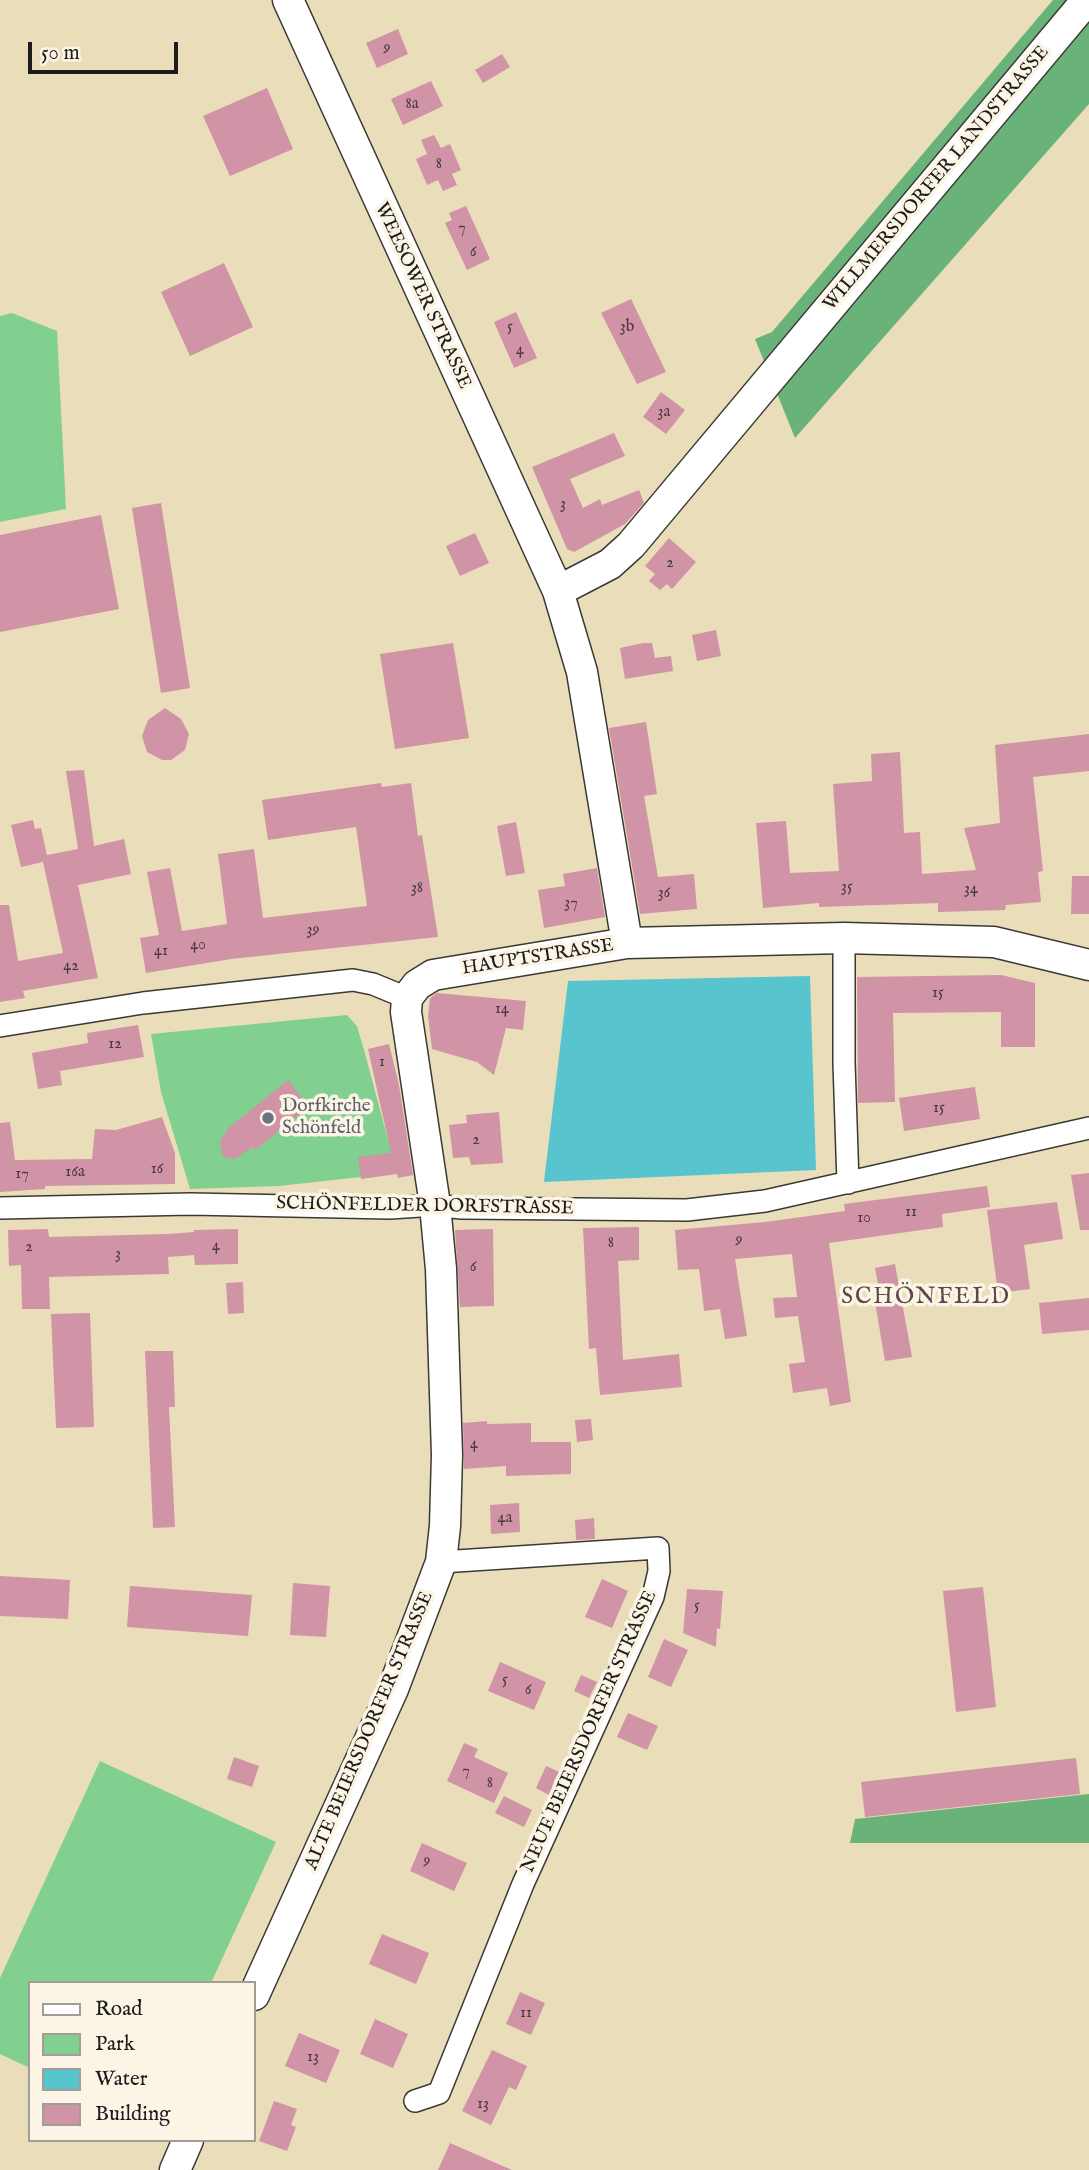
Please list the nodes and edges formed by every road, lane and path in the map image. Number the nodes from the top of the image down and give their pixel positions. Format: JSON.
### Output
{"nodes":[{"id":1,"x":288,"y":0,"type":"edge"},
{"id":2,"x":1087,"y":0,"type":"edge"},
{"id":3,"x":558,"y":591,"type":"junction"},
{"id":4,"x":844,"y":938,"type":"junction"},
{"id":5,"x":627,"y":943,"type":"junction"},
{"id":6,"x":1089,"y":965,"type":"edge"},
{"id":7,"x":407,"y":998,"type":"junction"},
{"id":8,"x":0,"y":1026,"type":"edge"},
{"id":9,"x":1089,"y":1128,"type":"edge"},
{"id":10,"x":848,"y":1183,"type":"junction"},
{"id":11,"x":435,"y":1205,"type":"junction"},
{"id":12,"x":0,"y":1209,"type":"edge"},
{"id":13,"x":441,"y":1562,"type":"junction"},
{"id":14,"x":256,"y":1991,"type":"edge"},
{"id":15,"x":415,"y":2101,"type":"dead end"},
{"id":16,"x":187,"y":2142,"type":"edge"},
{"id":17,"x":175,"y":2170,"type":"edge"}],
"edges":[{"from":1,"to":3,"type":"main road","name":"WEESOWER STRASSE"},
{"from":2,"to":3,"type":"main road","name":"WILLMERSDORFER LANDSTRASSE"},
{"from":3,"to":5,"type":"main road","name":"WEESOWER STRASSE"},
{"from":4,"to":5,"type":"main road","name":"HAUPTSTRASSE"},
{"from":4,"to":6,"type":"main road","name":"HAUPTSTRASSE"},
{"from":4,"to":10,"type":"street"},
{"from":5,"to":7,"type":"main road","name":"HAUPTSTRASSE"},
{"from":7,"to":8,"type":"street"},
{"from":7,"to":11,"type":"main road","name":"ALTE BEIERSDORFER STRASSE"},
{"from":9,"to":10,"type":"street","name":"SCHÖNFELDER DORFSTRASSE"},
{"from":10,"to":11,"type":"street","name":"SCHÖNFELDER DORFSTRASSE"},
{"from":11,"to":12,"type":"street","name":"SCHÖNFELDER DORFSTRASSE"},
{"from":11,"to":13,"type":"main road","name":"ALTE BEIERSDORFER STRASSE"},
{"from":13,"to":14,"type":"main road","name":"ALTE BEIERSDORFER STRASSE"},
{"from":13,"to":15,"type":"street","name":"NEUE BEIERSDORFER STRASSE"},
{"from":16,"to":17,"type":"main road"}]}
